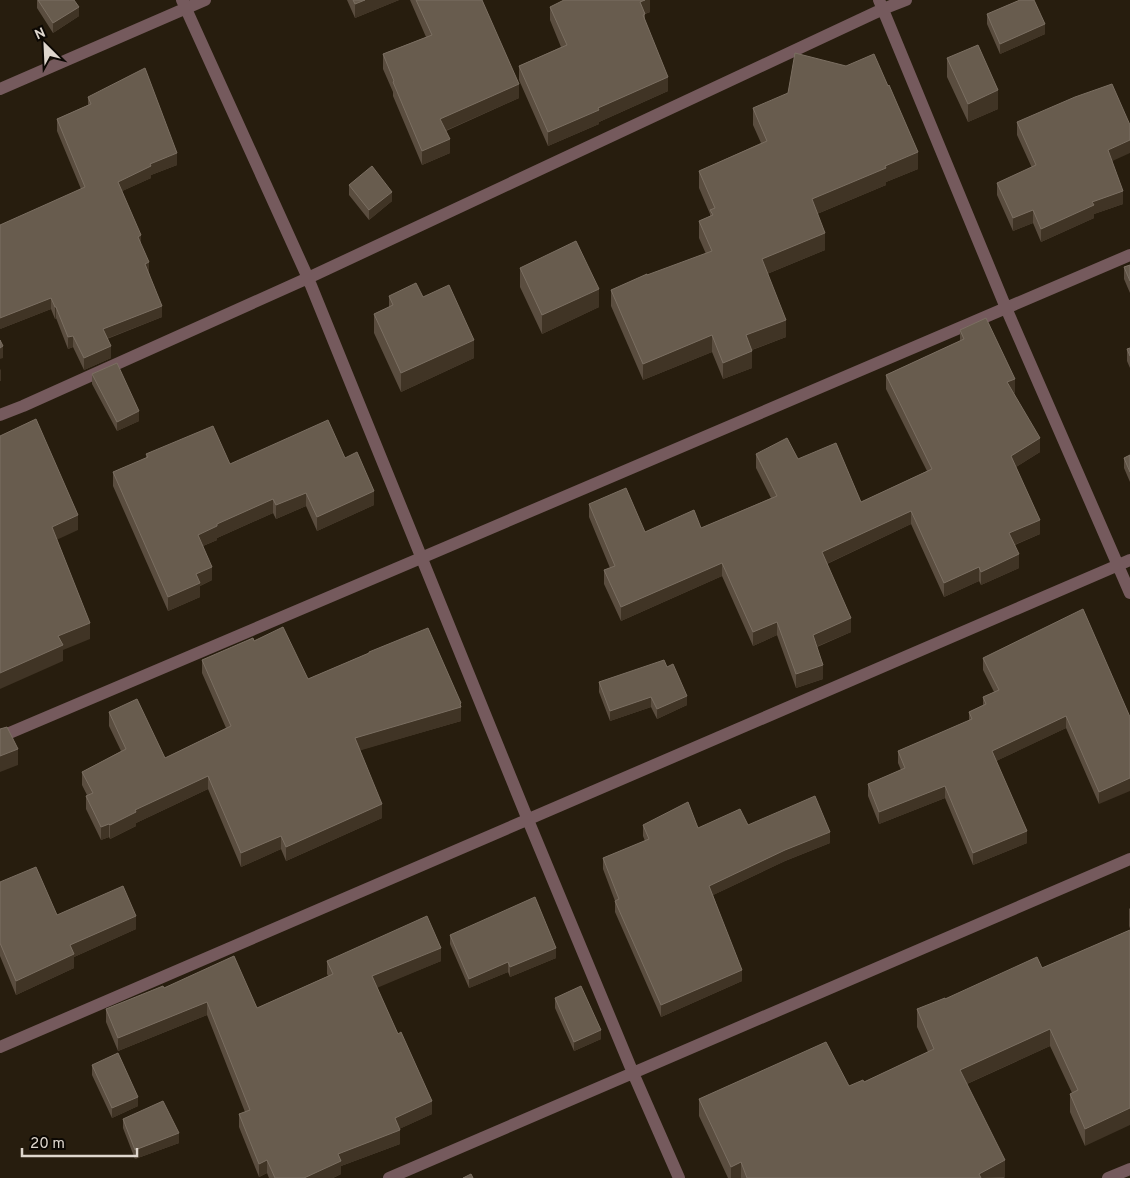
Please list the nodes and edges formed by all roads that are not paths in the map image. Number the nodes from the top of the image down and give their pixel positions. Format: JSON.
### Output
{"nodes":[{"id":1,"x":205,"y":0,"type":"edge"},
{"id":2,"x":906,"y":0,"type":"edge"},
{"id":3,"x":184,"y":4,"type":"edge"},
{"id":4,"x":881,"y":5,"type":"edge"},
{"id":5,"x":0,"y":89,"type":"edge"},
{"id":6,"x":1130,"y":255,"type":"edge"},
{"id":7,"x":308,"y":278,"type":"junction"},
{"id":8,"x":1006,"y":308,"type":"junction"},
{"id":9,"x":0,"y":415,"type":"edge"},
{"id":10,"x":421,"y":558,"type":"junction"},
{"id":11,"x":1124,"y":563,"type":"edge"},
{"id":12,"x":1130,"y":593,"type":"edge"},
{"id":13,"x":0,"y":737,"type":"edge"},
{"id":14,"x":528,"y":820,"type":"junction"},
{"id":15,"x":1130,"y":859,"type":"edge"},
{"id":16,"x":0,"y":1047,"type":"edge"},
{"id":17,"x":633,"y":1073,"type":"junction"},
{"id":18,"x":1130,"y":1169,"type":"edge"},
{"id":19,"x":389,"y":1178,"type":"edge"},
{"id":20,"x":679,"y":1178,"type":"edge"},
{"id":21,"x":1108,"y":1178,"type":"edge"}],
"edges":[{"from":1,"to":3,"type":"street"},
{"from":2,"to":4,"type":"street"},
{"from":3,"to":5,"type":"street"},
{"from":3,"to":7,"type":"street"},
{"from":4,"to":7,"type":"street"},
{"from":4,"to":8,"type":"street"},
{"from":6,"to":8,"type":"street"},
{"from":7,"to":9,"type":"street"},
{"from":7,"to":10,"type":"street"},
{"from":8,"to":10,"type":"street"},
{"from":8,"to":11,"type":"street"},
{"from":10,"to":13,"type":"street"},
{"from":10,"to":14,"type":"street"},
{"from":11,"to":12,"type":"street"},
{"from":11,"to":14,"type":"street"},
{"from":14,"to":16,"type":"street"},
{"from":14,"to":17,"type":"street"},
{"from":15,"to":17,"type":"street"},
{"from":17,"to":19,"type":"street"},
{"from":17,"to":20,"type":"street"},
{"from":18,"to":21,"type":"street"}]}
